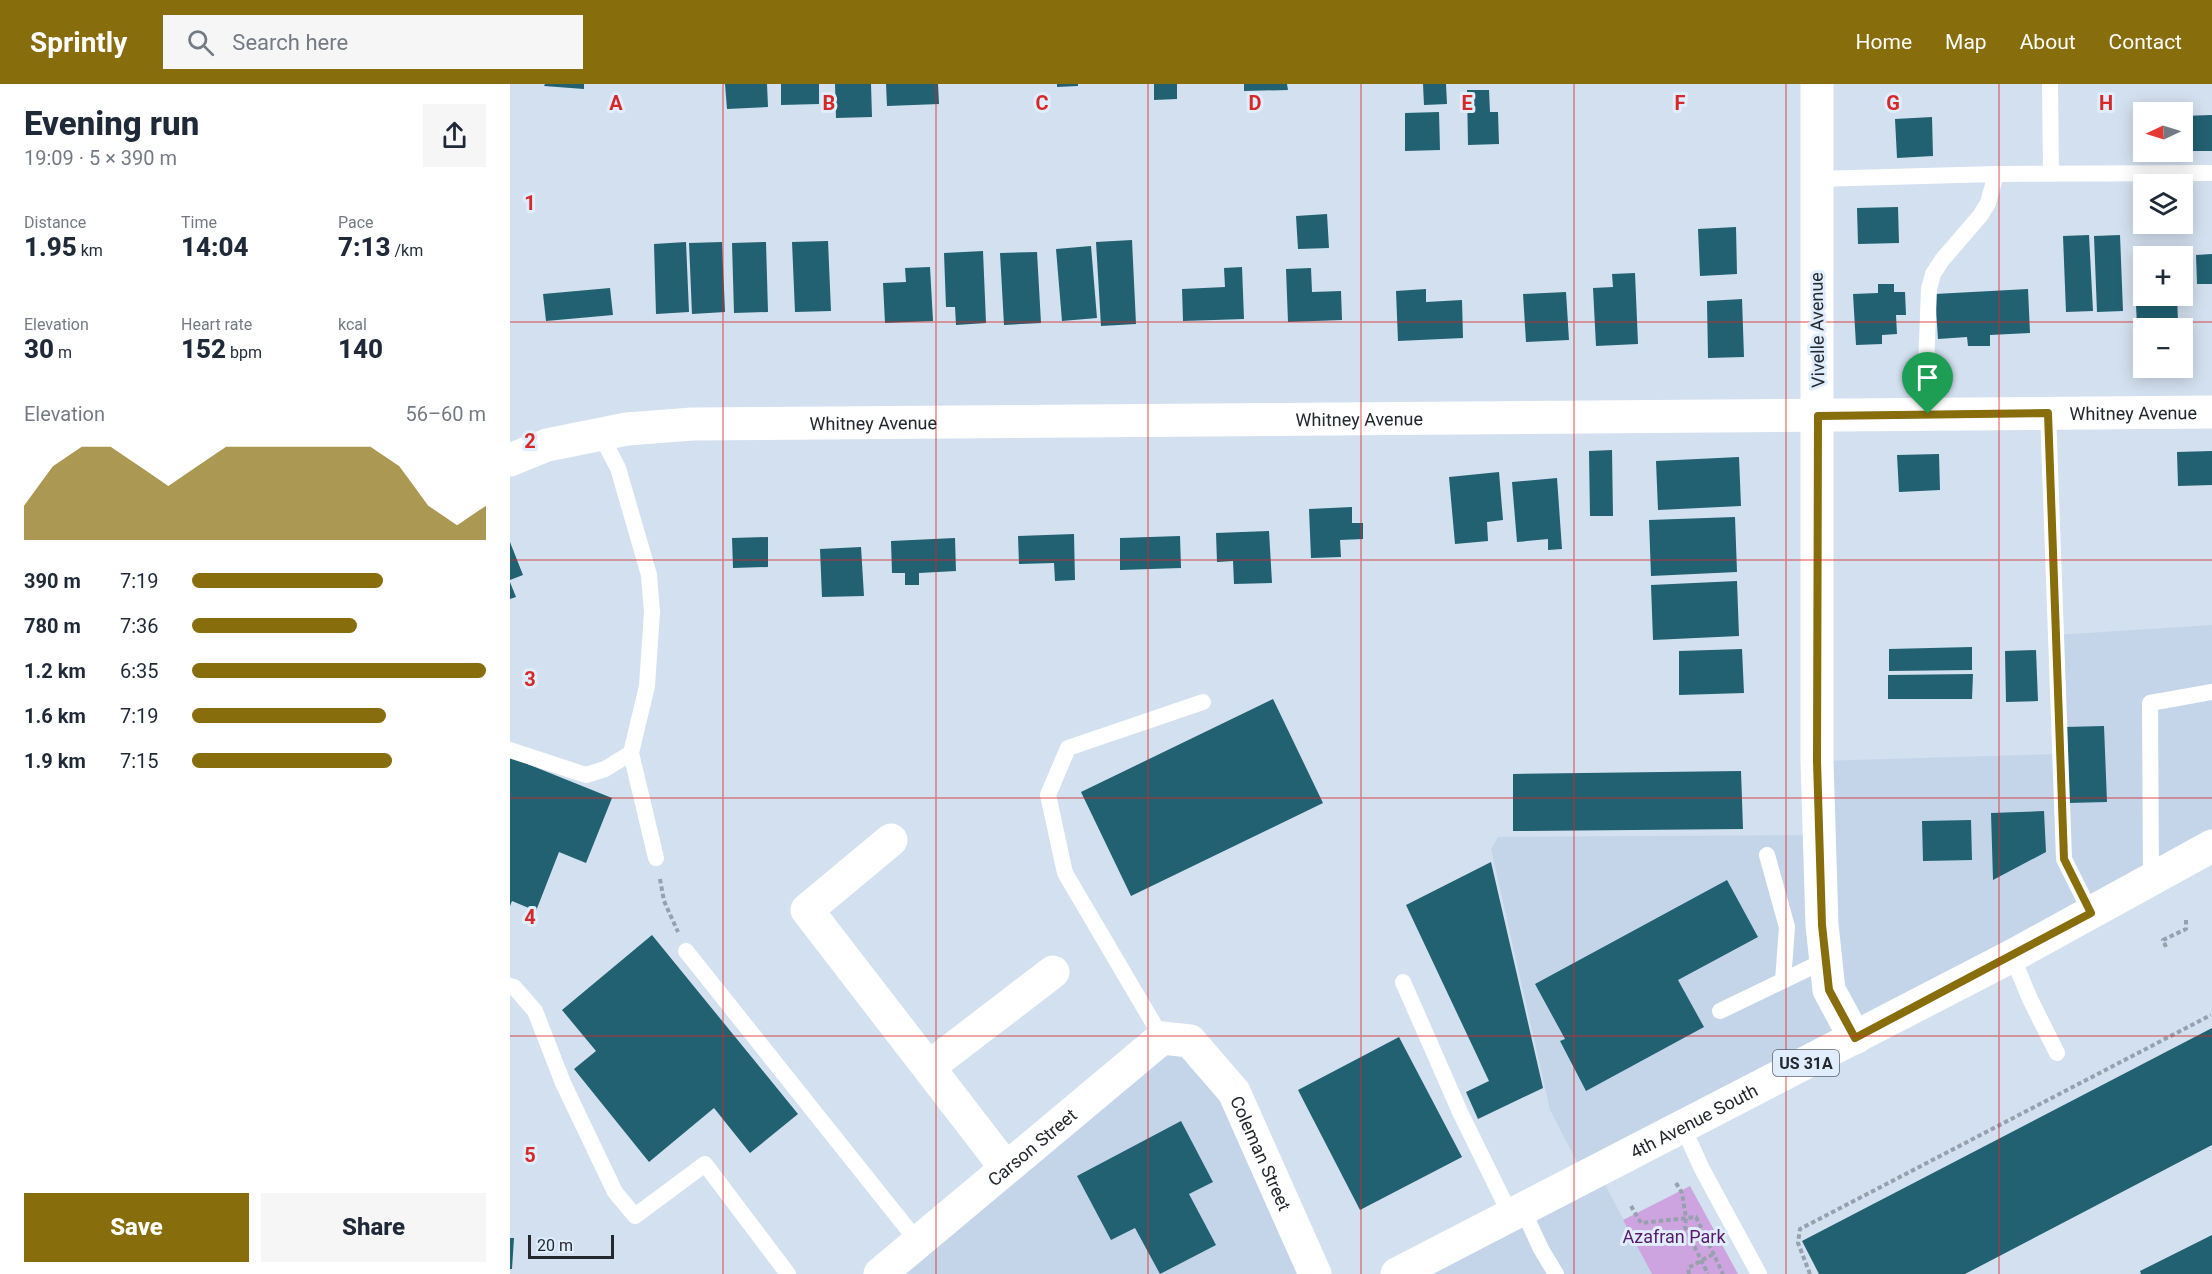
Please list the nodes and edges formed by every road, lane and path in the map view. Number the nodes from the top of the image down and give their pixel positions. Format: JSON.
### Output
{"nodes":[{"id":1,"x":1817,"y":84,"type":"edge"},
{"id":2,"x":2050,"y":84,"type":"edge"},
{"id":3,"x":2212,"y":172,"type":"edge"},
{"id":4,"x":2051,"y":173,"type":"junction"},
{"id":5,"x":1996,"y":174,"type":"junction"},
{"id":6,"x":1815,"y":179,"type":"junction"},
{"id":7,"x":2212,"y":412,"type":"edge"},
{"id":8,"x":2048,"y":413,"type":"junction"},
{"id":9,"x":1928,"y":414,"type":"junction"},
{"id":10,"x":1818,"y":416,"type":"junction"},
{"id":11,"x":600,"y":434,"type":"junction"},
{"id":12,"x":510,"y":460,"type":"edge"},
{"id":13,"x":2212,"y":692,"type":"edge"},
{"id":14,"x":1203,"y":702,"type":"dead end"},
{"id":15,"x":510,"y":750,"type":"edge"},
{"id":16,"x":631,"y":753,"type":"junction"},
{"id":17,"x":891,"y":840,"type":"dead end"},
{"id":18,"x":2212,"y":846,"type":"edge"},
{"id":19,"x":1767,"y":855,"type":"dead end"},
{"id":20,"x":656,"y":858,"type":"joint"},
{"id":21,"x":2151,"y":880,"type":"junction"},
{"id":22,"x":2091,"y":913,"type":"junction"},
{"id":23,"x":2186,"y":918,"type":"dead end"},
{"id":24,"x":2166,"y":947,"type":"dead end"},
{"id":25,"x":686,"y":951,"type":"joint"},
{"id":26,"x":2012,"y":956,"type":"junction"},
{"id":27,"x":1826,"y":960,"type":"junction"},
{"id":28,"x":1053,"y":972,"type":"dead end"},
{"id":29,"x":1783,"y":981,"type":"junction"},
{"id":30,"x":1403,"y":982,"type":"dead end"},
{"id":31,"x":510,"y":986,"type":"edge"},
{"id":32,"x":1720,"y":1011,"type":"dead end"},
{"id":33,"x":2211,"y":1015,"type":"edge"},
{"id":34,"x":1855,"y":1038,"type":"junction"},
{"id":35,"x":1176,"y":1039,"type":"junction"},
{"id":36,"x":2057,"y":1053,"type":"dead end"},
{"id":37,"x":929,"y":1067,"type":"junction"},
{"id":38,"x":1683,"y":1127,"type":"junction"},
{"id":39,"x":1006,"y":1168,"type":"junction"},
{"id":40,"x":1676,"y":1183,"type":"dead end"},
{"id":41,"x":1632,"y":1206,"type":"dead end"},
{"id":42,"x":1517,"y":1213,"type":"junction"},
{"id":43,"x":1686,"y":1218,"type":"junction"},
{"id":44,"x":918,"y":1242,"type":"junction"},
{"id":45,"x":1714,"y":1253,"type":"junction"},
{"id":46,"x":1701,"y":1261,"type":"junction"},
{"id":47,"x":788,"y":1274,"type":"edge"},
{"id":48,"x":880,"y":1274,"type":"edge"},
{"id":49,"x":1315,"y":1274,"type":"edge"},
{"id":50,"x":1397,"y":1274,"type":"edge"},
{"id":51,"x":1556,"y":1274,"type":"edge"},
{"id":52,"x":1689,"y":1274,"type":"edge"},
{"id":53,"x":1708,"y":1274,"type":"edge"},
{"id":54,"x":1723,"y":1274,"type":"edge"},
{"id":55,"x":1759,"y":1274,"type":"edge"},
{"id":56,"x":1810,"y":1274,"type":"edge"}],
"edges":[{"from":1,"to":6,"type":"street","name":"Vivelle Avenue"},
{"from":2,"to":4,"type":"lane"},
{"from":3,"to":4,"type":"lane"},
{"from":4,"to":5,"type":"lane"},
{"from":5,"to":6,"type":"lane"},
{"from":5,"to":9,"type":"lane"},
{"from":6,"to":10,"type":"street","name":"Vivelle Avenue"},
{"from":7,"to":8,"type":"street","name":"Whitney Avenue"},
{"from":8,"to":9,"type":"street","name":"Whitney Avenue"},
{"from":8,"to":22,"type":"lane"},
{"from":9,"to":10,"type":"street","name":"Whitney Avenue"},
{"from":10,"to":11,"type":"street","name":"Whitney Avenue"},
{"from":10,"to":27,"type":"street","name":"Vivelle Avenue"},
{"from":11,"to":12,"type":"street","name":"Whitney Avenue"},
{"from":11,"to":16,"type":"lane"},
{"from":13,"to":21,"type":"lane"},
{"from":14,"to":35,"type":"lane"},
{"from":15,"to":16,"type":"lane"},
{"from":16,"to":20,"type":"lane"},
{"from":17,"to":37,"type":"street"},
{"from":18,"to":21,"type":"street","name":"4th Avenue South","number":"US 31A"},
{"from":19,"to":29,"type":"lane"},
{"from":20,"to":25,"type":"path"},
{"from":21,"to":22,"type":"street","name":"4th Avenue South","number":"US 31A"},
{"from":22,"to":26,"type":"street","name":"4th Avenue South","number":"US 31A"},
{"from":23,"to":24,"type":"path"},
{"from":25,"to":44,"type":"lane"},
{"from":26,"to":34,"type":"street","name":"4th Avenue South","number":"US 31A"},
{"from":26,"to":36,"type":"lane"},
{"from":27,"to":29,"type":"lane"},
{"from":27,"to":34,"type":"street","name":"Vivelle Avenue"},
{"from":28,"to":37,"type":"street"},
{"from":29,"to":32,"type":"lane"},
{"from":30,"to":42,"type":"lane"},
{"from":31,"to":47,"type":"lane"},
{"from":33,"to":56,"type":"path"},
{"from":34,"to":38,"type":"street","name":"4th Avenue South","number":"US 31A"},
{"from":35,"to":39,"type":"street","name":"Carson Street"},
{"from":35,"to":49,"type":"street","name":"Coleman Street"},
{"from":37,"to":39,"type":"street"},
{"from":38,"to":42,"type":"street","name":"4th Avenue South","number":"US 31A"},
{"from":38,"to":55,"type":"lane"},
{"from":39,"to":44,"type":"street","name":"Carson Street"},
{"from":40,"to":43,"type":"path"},
{"from":41,"to":43,"type":"path"},
{"from":42,"to":50,"type":"street","name":"4th Avenue South","number":"US 31A"},
{"from":42,"to":51,"type":"lane"},
{"from":43,"to":45,"type":"path"},
{"from":43,"to":46,"type":"path"},
{"from":44,"to":48,"type":"street","name":"Carson Street"},
{"from":45,"to":46,"type":"path"},
{"from":45,"to":54,"type":"path"},
{"from":46,"to":52,"type":"path"},
{"from":46,"to":53,"type":"path"}]}
